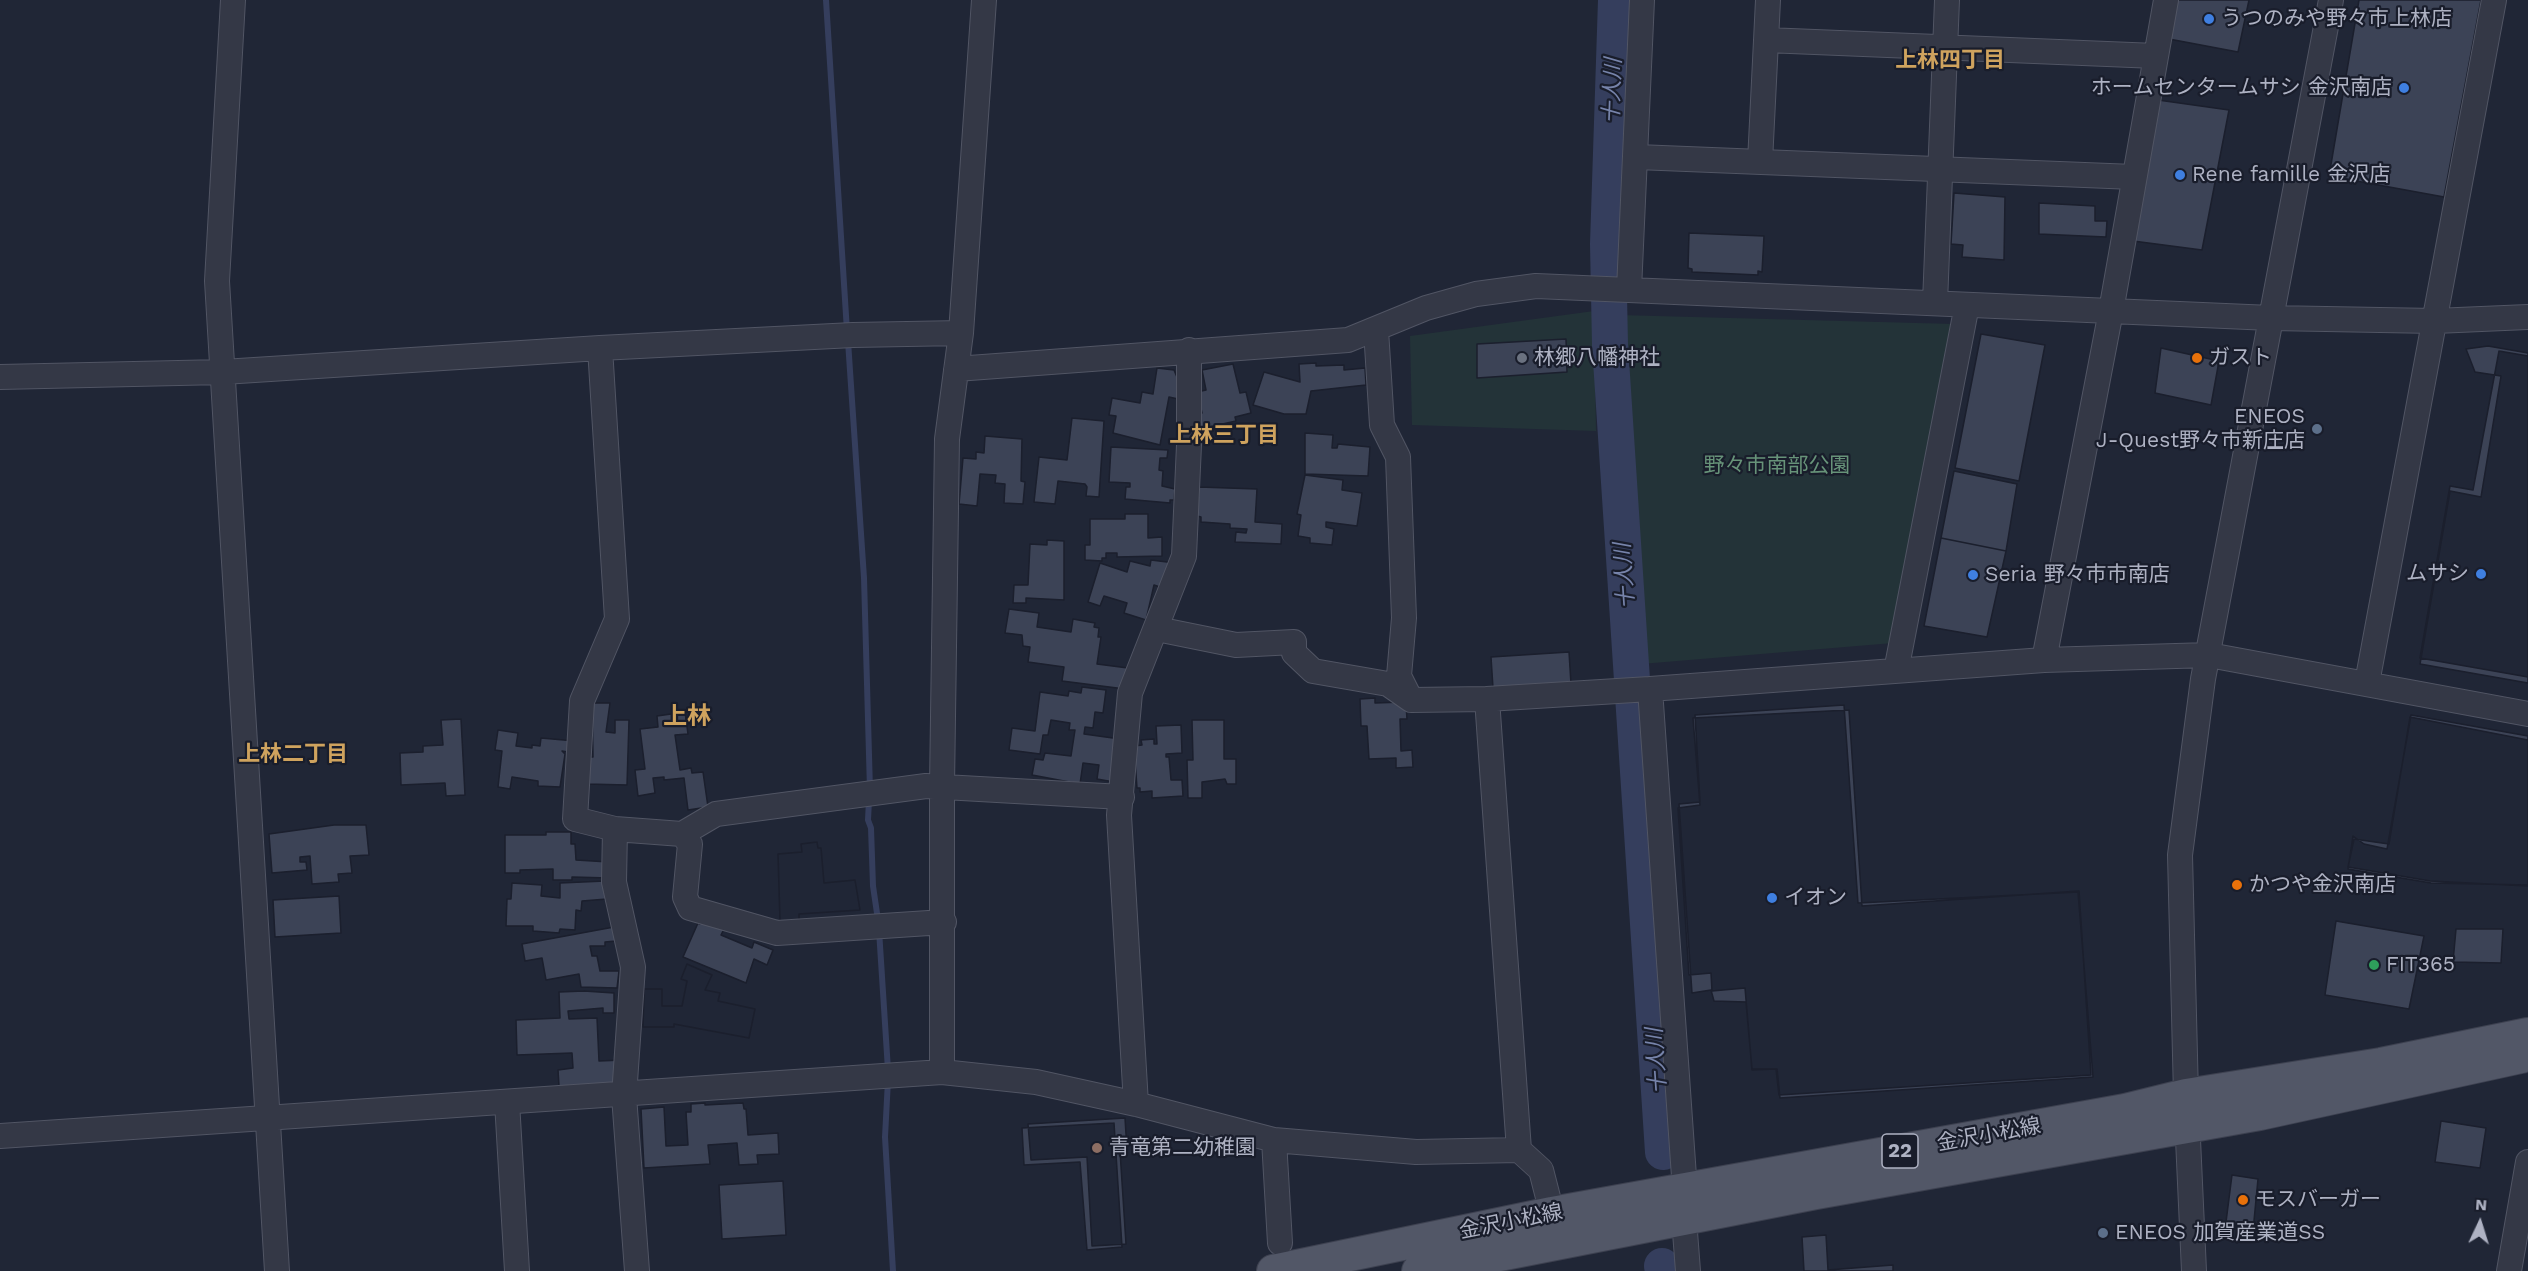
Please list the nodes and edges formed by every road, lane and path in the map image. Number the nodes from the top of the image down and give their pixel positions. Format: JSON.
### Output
{"nodes":[{"id":1,"x":233,"y":0,"type":"edge"},
{"id":2,"x":984,"y":0,"type":"edge"},
{"id":3,"x":1642,"y":0,"type":"edge"},
{"id":4,"x":1768,"y":0,"type":"edge"},
{"id":5,"x":1947,"y":0,"type":"edge"},
{"id":6,"x":2166,"y":0,"type":"edge"},
{"id":7,"x":2331,"y":0,"type":"edge"},
{"id":8,"x":2494,"y":0,"type":"edge"},
{"id":9,"x":1766,"y":40,"type":"junction"},
{"id":10,"x":1945,"y":48,"type":"junction"},
{"id":11,"x":2156,"y":56,"type":"junction"},
{"id":12,"x":1637,"y":157,"type":"junction"},
{"id":13,"x":1760,"y":162,"type":"junction"},
{"id":14,"x":1939,"y":169,"type":"junction"},
{"id":15,"x":2134,"y":177,"type":"junction"},
{"id":16,"x":1612,"y":290,"type":"junction"},
{"id":17,"x":1935,"y":303,"type":"junction"},
{"id":18,"x":1967,"y":305,"type":"junction"},
{"id":19,"x":2111,"y":311,"type":"junction"},
{"id":20,"x":2528,"y":317,"type":"edge"},
{"id":21,"x":2271,"y":318,"type":"junction"},
{"id":22,"x":2435,"y":321,"type":"junction"},
{"id":23,"x":1376,"y":330,"type":"junction"},
{"id":24,"x":962,"y":333,"type":"junction"},
{"id":25,"x":600,"y":348,"type":"junction"},
{"id":26,"x":1189,"y":350,"type":"junction"},
{"id":27,"x":956,"y":369,"type":"junction"},
{"id":28,"x":223,"y":372,"type":"junction"},
{"id":29,"x":0,"y":377,"type":"edge"},
{"id":30,"x":1157,"y":629,"type":"junction"},
{"id":31,"x":2209,"y":655,"type":"junction"},
{"id":32,"x":2044,"y":660,"type":"junction"},
{"id":33,"x":1896,"y":670,"type":"junction"},
{"id":34,"x":2367,"y":683,"type":"junction"},
{"id":35,"x":1635,"y":689,"type":"junction"},
{"id":36,"x":1487,"y":699,"type":"junction"},
{"id":37,"x":1411,"y":700,"type":"junction"},
{"id":38,"x":2528,"y":714,"type":"edge"},
{"id":39,"x":942,"y":786,"type":"junction"},
{"id":40,"x":1122,"y":797,"type":"junction"},
{"id":41,"x":615,"y":829,"type":"junction"},
{"id":42,"x":681,"y":834,"type":"junction"},
{"id":43,"x":944,"y":922,"type":"junction"},
{"id":44,"x":2528,"y":1034,"type":"edge"},
{"id":45,"x":2528,"y":1056,"type":"edge"},
{"id":46,"x":942,"y":1072,"type":"junction"},
{"id":47,"x":2186,"y":1095,"type":"junction"},
{"id":48,"x":624,"y":1096,"type":"junction"},
{"id":49,"x":507,"y":1102,"type":"junction"},
{"id":50,"x":1136,"y":1104,"type":"junction"},
{"id":51,"x":270,"y":1116,"type":"junction"},
{"id":52,"x":2189,"y":1127,"type":"junction"},
{"id":53,"x":0,"y":1136,"type":"edge"},
{"id":54,"x":1274,"y":1140,"type":"junction"},
{"id":55,"x":1519,"y":1150,"type":"junction"},
{"id":56,"x":2528,"y":1162,"type":"edge"},
{"id":57,"x":1684,"y":1205,"type":"junction"},
{"id":58,"x":1552,"y":1213,"type":"junction"},
{"id":59,"x":1276,"y":1257,"type":"edge"},
{"id":60,"x":277,"y":1271,"type":"edge"},
{"id":61,"x":517,"y":1271,"type":"edge"},
{"id":62,"x":637,"y":1271,"type":"edge"},
{"id":63,"x":1418,"y":1271,"type":"edge"},
{"id":64,"x":1688,"y":1271,"type":"edge"},
{"id":65,"x":2194,"y":1271,"type":"edge"},
{"id":66,"x":2509,"y":1271,"type":"edge"}],
"edges":[{"from":1,"to":28,"type":"street"},
{"from":2,"to":24,"type":"street"},
{"from":3,"to":12,"type":"street"},
{"from":4,"to":9,"type":"street"},
{"from":5,"to":10,"type":"street"},
{"from":6,"to":11,"type":"street"},
{"from":7,"to":21,"type":"street"},
{"from":8,"to":22,"type":"street"},
{"from":9,"to":10,"type":"street"},
{"from":9,"to":13,"type":"street"},
{"from":10,"to":11,"type":"street"},
{"from":10,"to":14,"type":"street"},
{"from":11,"to":15,"type":"street"},
{"from":12,"to":13,"type":"street"},
{"from":12,"to":16,"type":"street"},
{"from":13,"to":14,"type":"street"},
{"from":14,"to":15,"type":"street"},
{"from":14,"to":17,"type":"street"},
{"from":15,"to":19,"type":"street"},
{"from":16,"to":17,"type":"street"},
{"from":16,"to":23,"type":"street"},
{"from":17,"to":18,"type":"street"},
{"from":18,"to":19,"type":"street"},
{"from":18,"to":33,"type":"street"},
{"from":19,"to":21,"type":"street"},
{"from":19,"to":32,"type":"street"},
{"from":20,"to":22,"type":"street"},
{"from":21,"to":22,"type":"street"},
{"from":21,"to":31,"type":"street"},
{"from":22,"to":34,"type":"street"},
{"from":23,"to":26,"type":"street"},
{"from":23,"to":37,"type":"street"},
{"from":24,"to":25,"type":"street"},
{"from":24,"to":27,"type":"street"},
{"from":25,"to":28,"type":"street"},
{"from":25,"to":41,"type":"street"},
{"from":26,"to":27,"type":"street"},
{"from":26,"to":30,"type":"street"},
{"from":27,"to":39,"type":"street"},
{"from":28,"to":29,"type":"street"},
{"from":28,"to":51,"type":"street"},
{"from":30,"to":37,"type":"street"},
{"from":30,"to":40,"type":"street"},
{"from":31,"to":32,"type":"street"},
{"from":31,"to":34,"type":"street"},
{"from":31,"to":47,"type":"street"},
{"from":32,"to":33,"type":"street"},
{"from":33,"to":35,"type":"street"},
{"from":34,"to":38,"type":"street"},
{"from":35,"to":36,"type":"street"},
{"from":35,"to":57,"type":"street"},
{"from":36,"to":37,"type":"street"},
{"from":36,"to":55,"type":"street"},
{"from":39,"to":40,"type":"street"},
{"from":39,"to":42,"type":"street"},
{"from":39,"to":43,"type":"street"},
{"from":40,"to":50,"type":"street"},
{"from":41,"to":42,"type":"street"},
{"from":41,"to":48,"type":"street"},
{"from":42,"to":43,"type":"street"},
{"from":43,"to":46,"type":"street"},
{"from":44,"to":47,"type":"main road","name":"金沢小松線","number":"22"},
{"from":45,"to":52,"type":"main road","name":"金沢小松線","number":"22"},
{"from":46,"to":48,"type":"street"},
{"from":46,"to":50,"type":"street"},
{"from":47,"to":52,"type":"street"},
{"from":47,"to":57,"type":"main road","name":"金沢小松線","number":"22"},
{"from":48,"to":49,"type":"street"},
{"from":48,"to":62,"type":"street"},
{"from":49,"to":51,"type":"street"},
{"from":49,"to":61,"type":"street"},
{"from":50,"to":54,"type":"street"},
{"from":51,"to":53,"type":"street"},
{"from":51,"to":60,"type":"street"},
{"from":52,"to":57,"type":"main road","name":"金沢小松線","number":"22"},
{"from":52,"to":65,"type":"street"},
{"from":54,"to":55,"type":"street"},
{"from":54,"to":59,"type":"street"},
{"from":55,"to":58,"type":"street"},
{"from":56,"to":66,"type":"street"},
{"from":57,"to":58,"type":"main road","name":"金沢小松線","number":"22"},
{"from":57,"to":63,"type":"main road","name":"金沢小松線","number":"22"},
{"from":57,"to":64,"type":"street"},
{"from":58,"to":59,"type":"main road","name":"金沢小松線","number":"22"}]}
